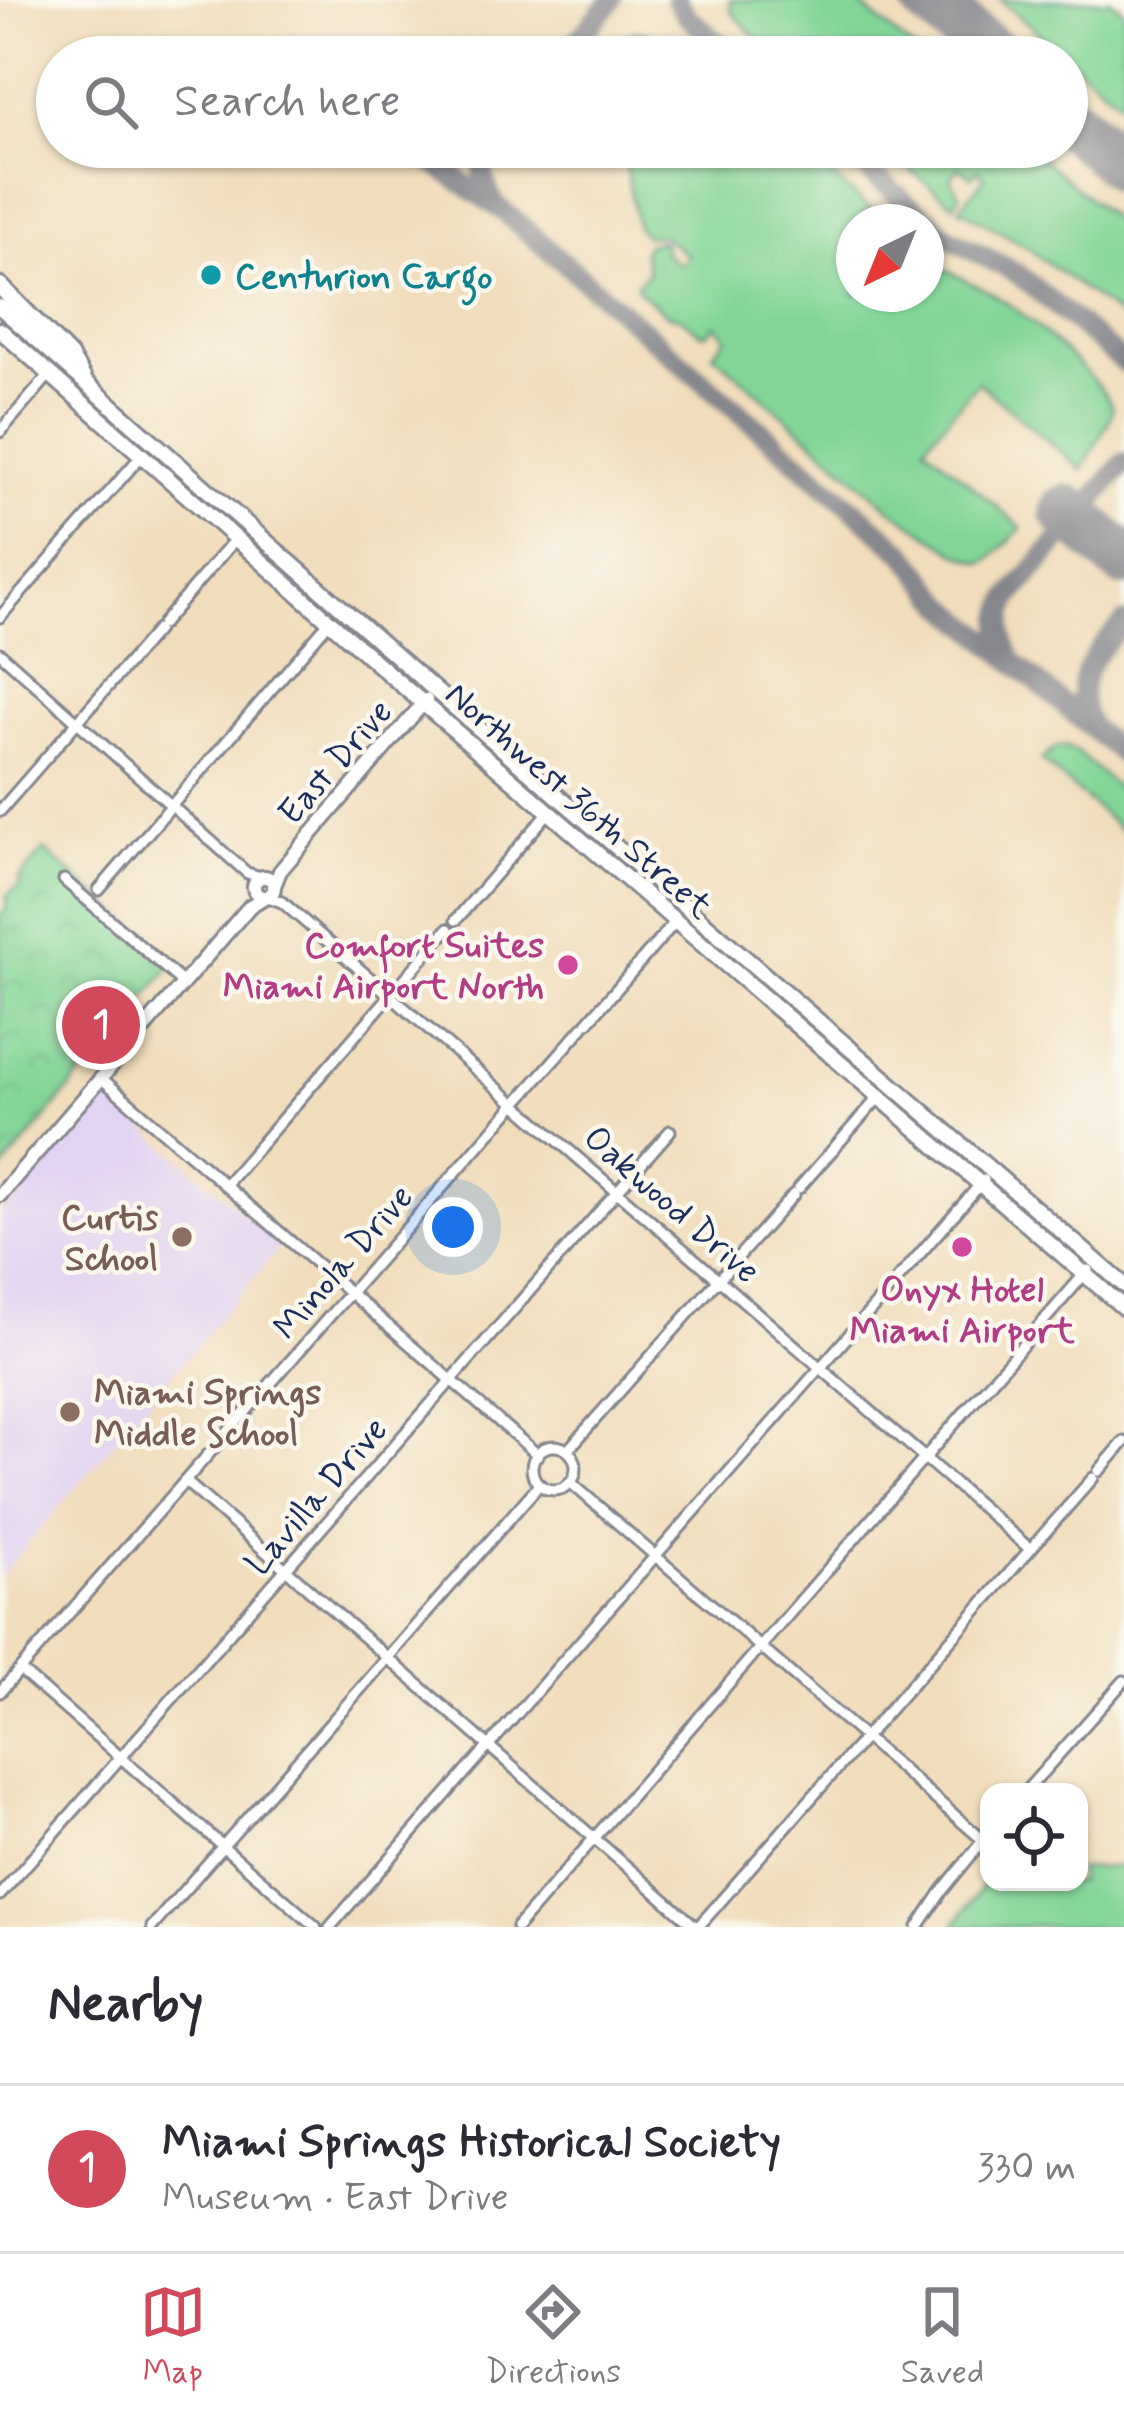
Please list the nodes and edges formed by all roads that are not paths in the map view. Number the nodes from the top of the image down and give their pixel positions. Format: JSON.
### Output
{"nodes":[{"id":1,"x":0,"y":286,"type":"edge"},
{"id":2,"x":0,"y":307,"type":"edge"},
{"id":3,"x":0,"y":330,"type":"edge"},
{"id":4,"x":50,"y":374,"type":"junction"},
{"id":5,"x":86,"y":382,"type":"junction"},
{"id":6,"x":0,"y":432,"type":"edge"},
{"id":7,"x":153,"y":442,"type":"junction"},
{"id":8,"x":142,"y":456,"type":"junction"},
{"id":9,"x":247,"y":525,"type":"junction"},
{"id":10,"x":236,"y":538,"type":"junction"},
{"id":11,"x":341,"y":608,"type":"junction"},
{"id":12,"x":0,"y":617,"type":"edge"},
{"id":13,"x":329,"y":622,"type":"junction"},
{"id":14,"x":0,"y":653,"type":"edge"},
{"id":15,"x":435,"y":690,"type":"junction"},
{"id":16,"x":423,"y":703,"type":"junction"},
{"id":17,"x":77,"y":723,"type":"junction"},
{"id":18,"x":561,"y":799,"type":"junction"},
{"id":19,"x":172,"y":806,"type":"junction"},
{"id":20,"x":0,"y":811,"type":"edge"},
{"id":21,"x":549,"y":812,"type":"junction"},
{"id":22,"x":64,"y":880,"type":"dead end"},
{"id":23,"x":262,"y":889,"type":"junction"},
{"id":24,"x":99,"y":890,"type":"dead end"},
{"id":25,"x":688,"y":908,"type":"junction"},
{"id":26,"x":456,"y":920,"type":"dead end"},
{"id":27,"x":676,"y":921,"type":"junction"},
{"id":28,"x":448,"y":929,"type":"dead end"},
{"id":29,"x":183,"y":983,"type":"junction"},
{"id":30,"x":390,"y":996,"type":"junction"},
{"id":31,"x":810,"y":1014,"type":"junction"},
{"id":32,"x":798,"y":1028,"type":"junction"},
{"id":33,"x":100,"y":1078,"type":"junction"},
{"id":34,"x":879,"y":1097,"type":"junction"},
{"id":35,"x":517,"y":1104,"type":"junction"},
{"id":36,"x":927,"y":1114,"type":"junction"},
{"id":37,"x":670,"y":1131,"type":"dead end"},
{"id":38,"x":992,"y":1171,"type":"junction"},
{"id":39,"x":226,"y":1184,"type":"junction"},
{"id":40,"x":980,"y":1184,"type":"junction"},
{"id":41,"x":617,"y":1191,"type":"junction"},
{"id":42,"x":0,"y":1195,"type":"edge"},
{"id":43,"x":1096,"y":1261,"type":"junction"},
{"id":44,"x":1084,"y":1274,"type":"junction"},
{"id":45,"x":719,"y":1279,"type":"junction"},
{"id":46,"x":1124,"y":1285,"type":"edge"},
{"id":47,"x":350,"y":1292,"type":"junction"},
{"id":48,"x":1124,"y":1308,"type":"edge"},
{"id":49,"x":820,"y":1367,"type":"junction"},
{"id":50,"x":451,"y":1381,"type":"junction"},
{"id":51,"x":1124,"y":1442,"type":"edge"},
{"id":52,"x":568,"y":1450,"type":"junction"},
{"id":53,"x":538,"y":1455,"type":"junction"},
{"id":54,"x":926,"y":1459,"type":"junction"},
{"id":55,"x":186,"y":1482,"type":"junction"},
{"id":56,"x":570,"y":1482,"type":"junction"},
{"id":57,"x":538,"y":1486,"type":"junction"},
{"id":58,"x":1030,"y":1549,"type":"junction"},
{"id":59,"x":656,"y":1556,"type":"junction"},
{"id":60,"x":286,"y":1569,"type":"junction"},
{"id":61,"x":760,"y":1647,"type":"junction"},
{"id":62,"x":389,"y":1657,"type":"junction"},
{"id":63,"x":20,"y":1670,"type":"junction"},
{"id":64,"x":1124,"y":1681,"type":"edge"},
{"id":65,"x":0,"y":1692,"type":"edge"},
{"id":66,"x":866,"y":1737,"type":"junction"},
{"id":67,"x":490,"y":1746,"type":"junction"},
{"id":68,"x":120,"y":1758,"type":"junction"},
{"id":69,"x":1033,"y":1783,"type":"edge"},
{"id":70,"x":980,"y":1832,"type":"edge"},
{"id":71,"x":595,"y":1837,"type":"junction"},
{"id":72,"x":980,"y":1845,"type":"edge"},
{"id":73,"x":223,"y":1847,"type":"junction"},
{"id":74,"x":0,"y":1895,"type":"edge"},
{"id":75,"x":152,"y":1927,"type":"edge"},
{"id":76,"x":316,"y":1927,"type":"edge"},
{"id":77,"x":330,"y":1927,"type":"edge"},
{"id":78,"x":517,"y":1927,"type":"edge"},
{"id":79,"x":697,"y":1927,"type":"edge"},
{"id":80,"x":918,"y":1927,"type":"edge"}],
"edges":[{"from":1,"to":5,"type":"highway"},
{"from":2,"to":5,"type":"main road","name":"Northwest 36th Street"},
{"from":3,"to":4,"type":"main road","name":"Northwest 36th Street"},
{"from":4,"to":5,"type":"main road"},
{"from":4,"to":6,"type":"street"},
{"from":4,"to":8,"type":"main road","name":"Northwest 36th Street"},
{"from":5,"to":7,"type":"main road","name":"Northwest 36th Street"},
{"from":7,"to":8,"type":"street"},
{"from":7,"to":9,"type":"main road","name":"Northwest 36th Street"},
{"from":8,"to":10,"type":"main road","name":"Northwest 36th Street"},
{"from":8,"to":12,"type":"street"},
{"from":9,"to":10,"type":"street"},
{"from":9,"to":11,"type":"main road","name":"Northwest 36th Street"},
{"from":10,"to":13,"type":"main road","name":"Northwest 36th Street"},
{"from":10,"to":17,"type":"street"},
{"from":11,"to":13,"type":"street"},
{"from":11,"to":15,"type":"main road","name":"Northwest 36th Street"},
{"from":13,"to":16,"type":"main road","name":"Northwest 36th Street"},
{"from":13,"to":19,"type":"street"},
{"from":14,"to":17,"type":"street","name":"Oakwood Drive"},
{"from":15,"to":16,"type":"street","name":"East Drive"},
{"from":15,"to":18,"type":"main road","name":"Northwest 36th Street"},
{"from":16,"to":21,"type":"main road","name":"Northwest 36th Street"},
{"from":16,"to":23,"type":"street","name":"East Drive"},
{"from":17,"to":19,"type":"street","name":"Oakwood Drive"},
{"from":17,"to":20,"type":"street"},
{"from":18,"to":21,"type":"street"},
{"from":18,"to":25,"type":"main road","name":"Northwest 36th Street"},
{"from":19,"to":23,"type":"street","name":"Oakwood Drive"},
{"from":19,"to":24,"type":"street"},
{"from":21,"to":26,"type":"street"},
{"from":21,"to":27,"type":"main road","name":"Northwest 36th Street"},
{"from":22,"to":29,"type":"street"},
{"from":23,"to":29,"type":"street","name":"East Drive"},
{"from":23,"to":30,"type":"street","name":"Oakwood Drive"},
{"from":25,"to":27,"type":"street","name":"Minola Drive"},
{"from":25,"to":31,"type":"main road","name":"Northwest 36th Street"},
{"from":27,"to":32,"type":"main road","name":"Northwest 36th Street"},
{"from":27,"to":35,"type":"street","name":"Minola Drive"},
{"from":28,"to":30,"type":"street"},
{"from":29,"to":33,"type":"street","name":"East Drive"},
{"from":30,"to":35,"type":"street","name":"Oakwood Drive"},
{"from":30,"to":39,"type":"street"},
{"from":31,"to":32,"type":"main road"},
{"from":31,"to":36,"type":"main road","name":"Northwest 36th Street"},
{"from":32,"to":34,"type":"main road","name":"Northwest 36th Street"},
{"from":33,"to":39,"type":"street"},
{"from":33,"to":42,"type":"street","name":"East Drive"},
{"from":34,"to":36,"type":"main road"},
{"from":34,"to":40,"type":"main road","name":"Northwest 36th Street"},
{"from":34,"to":45,"type":"street"},
{"from":35,"to":41,"type":"street","name":"Oakwood Drive"},
{"from":35,"to":47,"type":"street","name":"Minola Drive"},
{"from":36,"to":38,"type":"main road","name":"Northwest 36th Street"},
{"from":37,"to":41,"type":"street","name":"Lavilla Drive"},
{"from":38,"to":40,"type":"street"},
{"from":38,"to":43,"type":"main road","name":"Northwest 36th Street"},
{"from":39,"to":47,"type":"street"},
{"from":40,"to":44,"type":"main road","name":"Northwest 36th Street"},
{"from":40,"to":49,"type":"street"},
{"from":41,"to":45,"type":"street","name":"Oakwood Drive"},
{"from":41,"to":50,"type":"street","name":"Lavilla Drive"},
{"from":43,"to":44,"type":"street"},
{"from":43,"to":46,"type":"main road","name":"Northwest 36th Street"},
{"from":44,"to":48,"type":"main road","name":"Northwest 36th Street"},
{"from":44,"to":54,"type":"street"},
{"from":45,"to":49,"type":"street","name":"Oakwood Drive"},
{"from":45,"to":52,"type":"street"},
{"from":47,"to":50,"type":"street"},
{"from":47,"to":55,"type":"street","name":"Minola Drive"},
{"from":49,"to":54,"type":"street","name":"Oakwood Drive"},
{"from":49,"to":59,"type":"street"},
{"from":50,"to":53,"type":"street"},
{"from":50,"to":60,"type":"street","name":"Lavilla Drive"},
{"from":51,"to":58,"type":"street"},
{"from":52,"to":53,"type":"street"},
{"from":52,"to":56,"type":"street"},
{"from":53,"to":57,"type":"street"},
{"from":54,"to":58,"type":"street","name":"Oakwood Drive"},
{"from":54,"to":61,"type":"street"},
{"from":55,"to":60,"type":"street"},
{"from":55,"to":63,"type":"street","name":"Minola Drive"},
{"from":56,"to":57,"type":"street"},
{"from":56,"to":59,"type":"street"},
{"from":57,"to":62,"type":"street"},
{"from":58,"to":66,"type":"street"},
{"from":59,"to":61,"type":"street"},
{"from":59,"to":67,"type":"street"},
{"from":60,"to":62,"type":"street"},
{"from":60,"to":68,"type":"street","name":"Lavilla Drive"},
{"from":61,"to":66,"type":"street"},
{"from":61,"to":71,"type":"street"},
{"from":62,"to":67,"type":"street"},
{"from":62,"to":73,"type":"street"},
{"from":63,"to":65,"type":"street","name":"Minola Drive"},
{"from":63,"to":68,"type":"street"},
{"from":64,"to":69,"type":"street"},
{"from":66,"to":70,"type":"street"},
{"from":66,"to":79,"type":"street"},
{"from":67,"to":71,"type":"street"},
{"from":67,"to":77,"type":"street"},
{"from":68,"to":73,"type":"street"},
{"from":68,"to":74,"type":"street","name":"Lavilla Drive"},
{"from":71,"to":78,"type":"street"},
{"from":71,"to":79,"type":"street"},
{"from":72,"to":80,"type":"street"},
{"from":73,"to":75,"type":"street"},
{"from":73,"to":76,"type":"street"}]}
